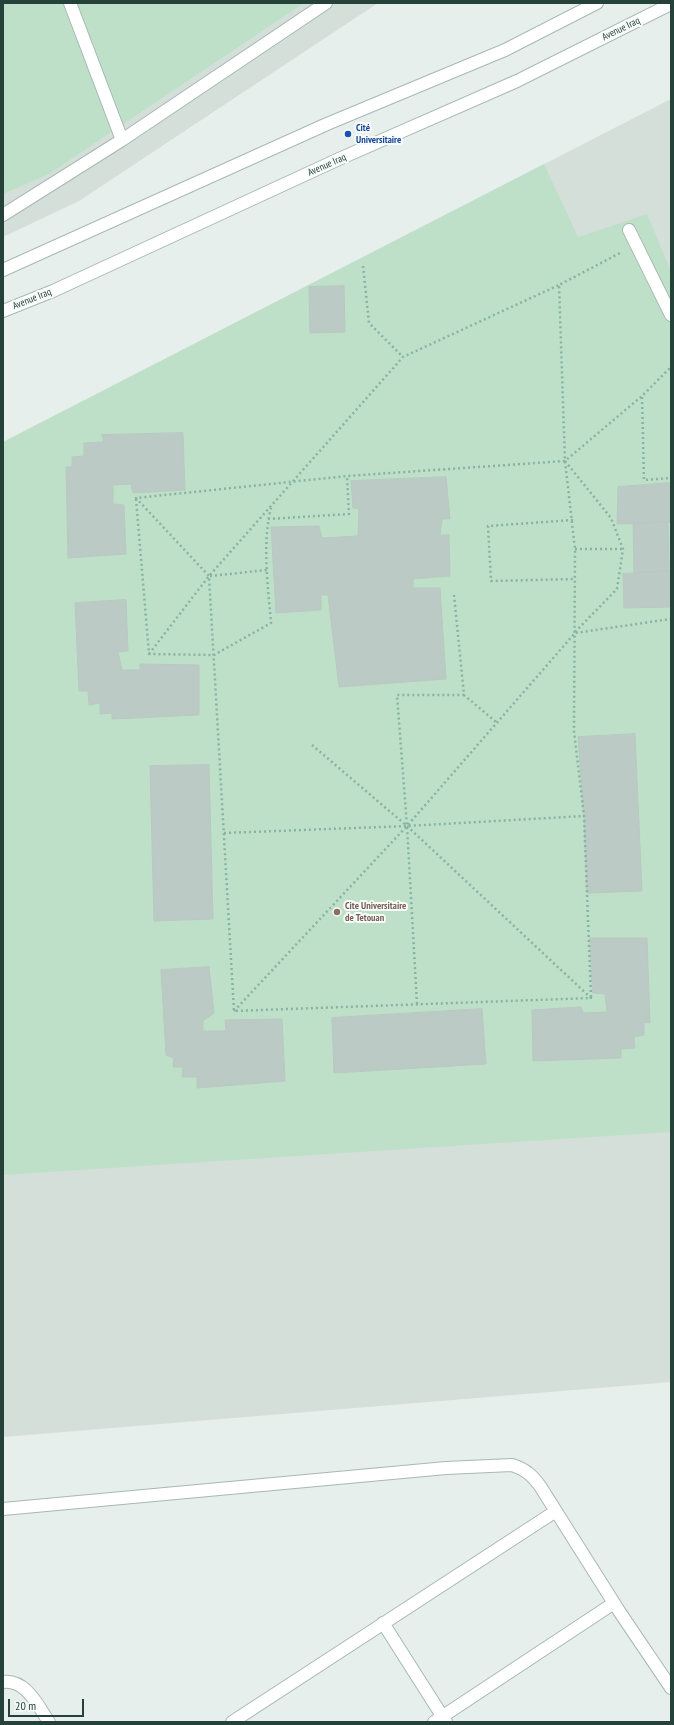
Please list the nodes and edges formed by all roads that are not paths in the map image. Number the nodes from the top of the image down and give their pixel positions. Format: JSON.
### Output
{"nodes":[{"id":1,"x":70,"y":3,"type":"edge"},
{"id":2,"x":326,"y":3,"type":"edge"},
{"id":3,"x":597,"y":3,"type":"edge"},
{"id":4,"x":671,"y":4,"type":"edge"},
{"id":5,"x":122,"y":140,"type":"junction"},
{"id":6,"x":3,"y":215,"type":"edge"},
{"id":7,"x":629,"y":230,"type":"dead end"},
{"id":8,"x":3,"y":270,"type":"edge"},
{"id":9,"x":3,"y":311,"type":"edge"},
{"id":10,"x":671,"y":315,"type":"edge"},
{"id":11,"x":3,"y":1509,"type":"edge"},
{"id":12,"x":556,"y":1511,"type":"junction"},
{"id":13,"x":614,"y":1604,"type":"junction"},
{"id":14,"x":383,"y":1623,"type":"junction"},
{"id":15,"x":3,"y":1682,"type":"edge"},
{"id":16,"x":671,"y":1688,"type":"edge"},
{"id":17,"x":441,"y":1720,"type":"edge"},
{"id":18,"x":50,"y":1722,"type":"edge"},
{"id":19,"x":232,"y":1722,"type":"edge"}],
"edges":[{"from":1,"to":5,"type":"street"},
{"from":2,"to":5,"type":"street"},
{"from":3,"to":8,"type":"street"},
{"from":4,"to":9,"type":"street","name":"Avenue Iraq"},
{"from":5,"to":6,"type":"street"},
{"from":7,"to":10,"type":"street"},
{"from":11,"to":12,"type":"street"},
{"from":12,"to":13,"type":"street"},
{"from":12,"to":14,"type":"street"},
{"from":13,"to":16,"type":"street"},
{"from":13,"to":17,"type":"street"},
{"from":14,"to":17,"type":"street"},
{"from":14,"to":19,"type":"street"},
{"from":15,"to":18,"type":"street"}]}
